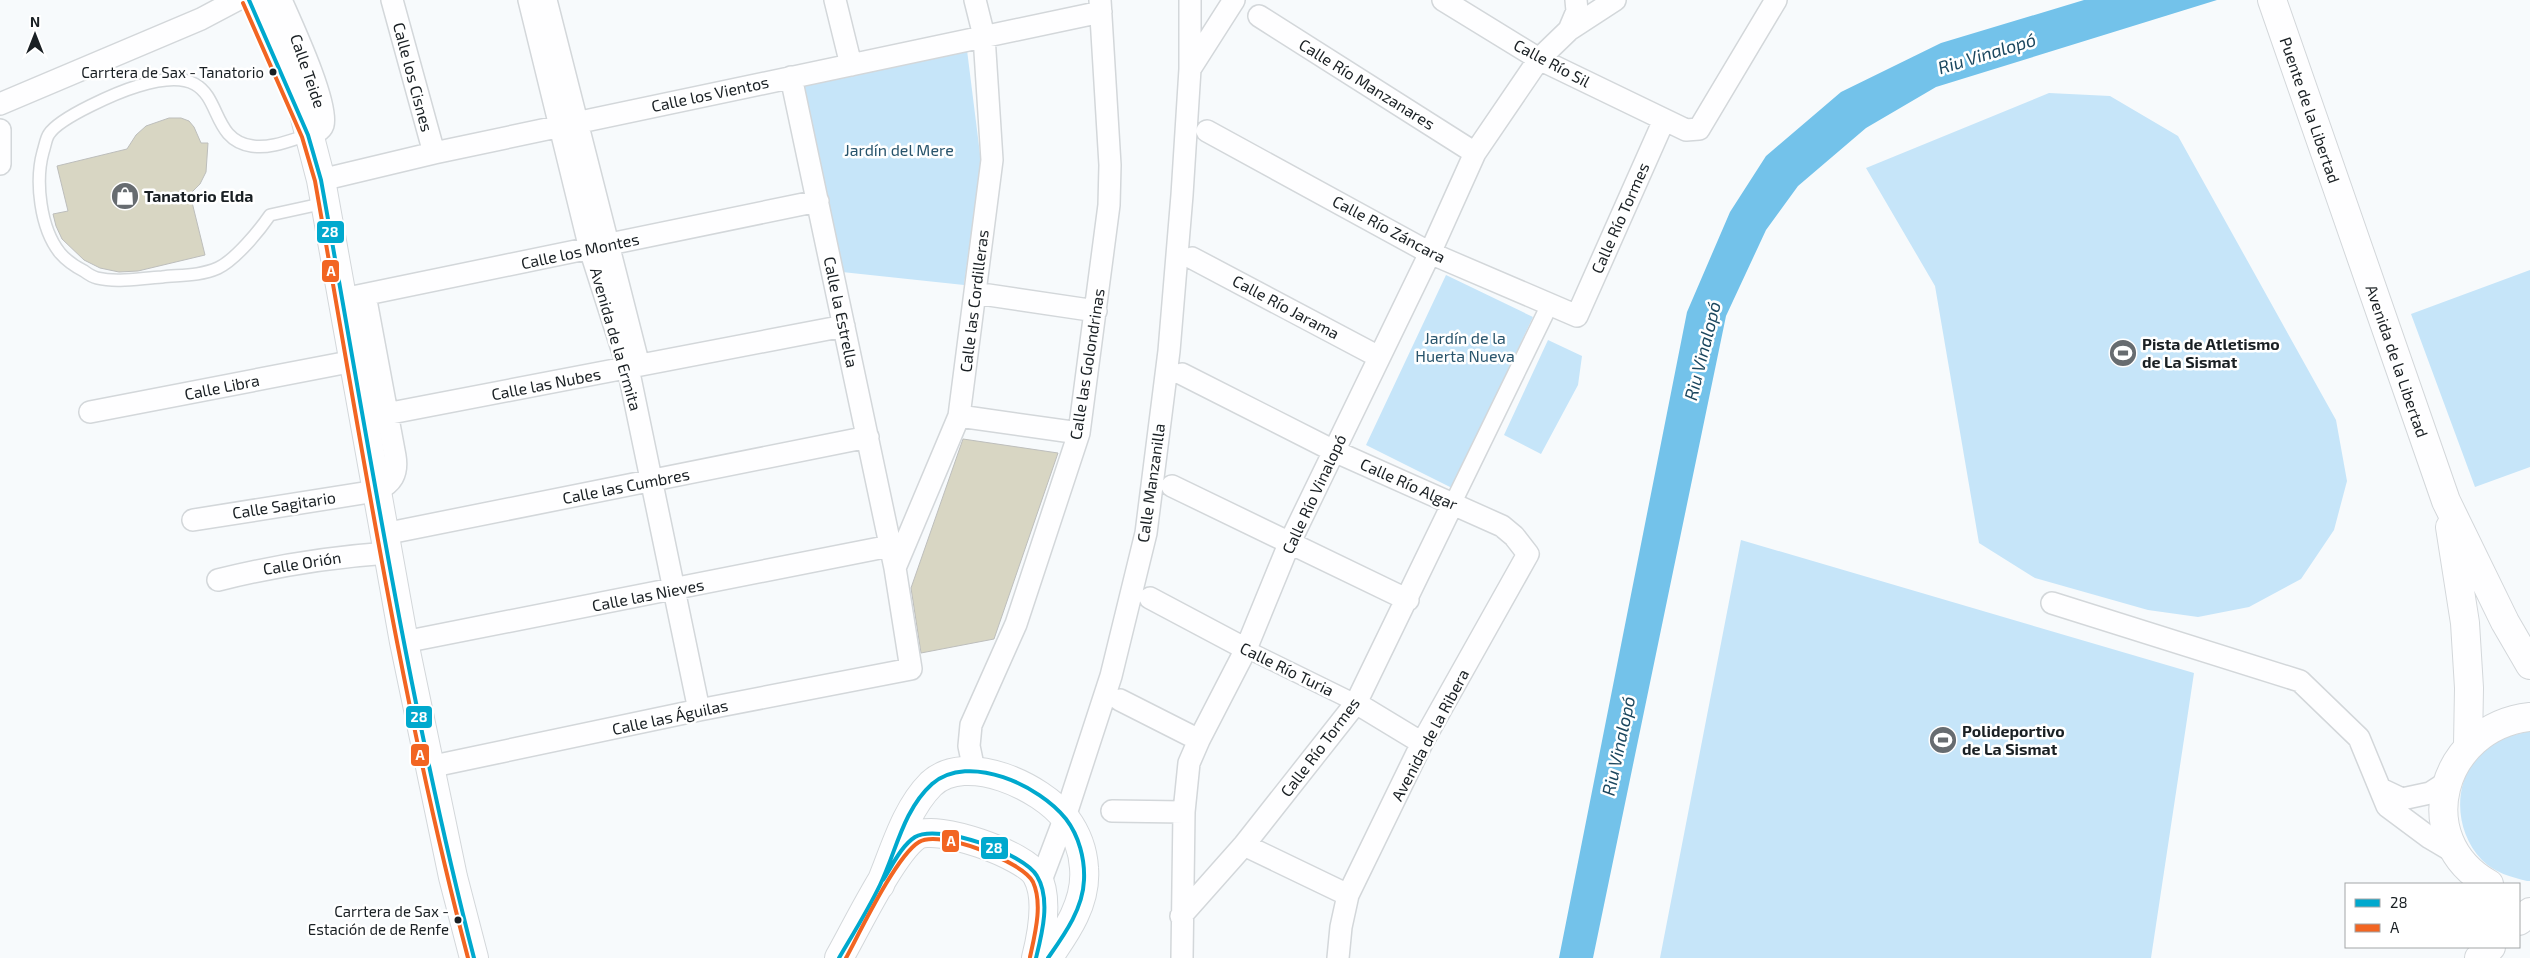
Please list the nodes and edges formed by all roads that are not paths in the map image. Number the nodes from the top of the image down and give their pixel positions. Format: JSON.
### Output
{"nodes":[{"id":1,"x":238,"y":0,"type":"edge"},
{"id":2,"x":249,"y":0,"type":"edge"},
{"id":3,"x":264,"y":0,"type":"edge"},
{"id":4,"x":281,"y":0,"type":"edge"},
{"id":5,"x":392,"y":0,"type":"edge"},
{"id":6,"x":529,"y":0,"type":"edge"},
{"id":7,"x":546,"y":0,"type":"edge"},
{"id":8,"x":835,"y":0,"type":"edge"},
{"id":9,"x":975,"y":0,"type":"edge"},
{"id":10,"x":1190,"y":0,"type":"edge"},
{"id":11,"x":1234,"y":0,"type":"edge"},
{"id":12,"x":1443,"y":0,"type":"edge"},
{"id":13,"x":1576,"y":0,"type":"edge"},
{"id":14,"x":1615,"y":0,"type":"edge"},
{"id":15,"x":1788,"y":0,"type":"edge"},
{"id":16,"x":2272,"y":0,"type":"edge"},
{"id":17,"x":1100,"y":6,"type":"edge"},
{"id":18,"x":1773,"y":6,"type":"edge"},
{"id":19,"x":1260,"y":16,"type":"dead end"},
{"id":20,"x":1570,"y":30,"type":"junction"},
{"id":21,"x":984,"y":36,"type":"junction"},
{"id":22,"x":1539,"y":59,"type":"junction"},
{"id":23,"x":852,"y":64,"type":"junction"},
{"id":24,"x":1190,"y":69,"type":"junction"},
{"id":25,"x":791,"y":77,"type":"junction"},
{"id":26,"x":0,"y":104,"type":"edge"},
{"id":27,"x":1664,"y":120,"type":"junction"},
{"id":28,"x":569,"y":124,"type":"junction"},
{"id":29,"x":0,"y":130,"type":"edge"},
{"id":30,"x":1208,"y":131,"type":"dead end"},
{"id":31,"x":308,"y":135,"type":"junction"},
{"id":32,"x":434,"y":153,"type":"junction"},
{"id":33,"x":1475,"y":153,"type":"junction"},
{"id":34,"x":0,"y":164,"type":"edge"},
{"id":35,"x":323,"y":192,"type":"junction"},
{"id":36,"x":818,"y":201,"type":"junction"},
{"id":37,"x":2348,"y":220,"type":"joint"},
{"id":38,"x":599,"y":247,"type":"junction"},
{"id":39,"x":1430,"y":253,"type":"junction"},
{"id":40,"x":1192,"y":258,"type":"dead end"},
{"id":41,"x":975,"y":293,"type":"junction"},
{"id":42,"x":354,"y":297,"type":"junction"},
{"id":43,"x":1550,"y":304,"type":"junction"},
{"id":44,"x":1096,"y":311,"type":"junction"},
{"id":45,"x":1577,"y":316,"type":"joint"},
{"id":46,"x":844,"y":326,"type":"junction"},
{"id":47,"x":1379,"y":357,"type":"junction"},
{"id":48,"x":354,"y":361,"type":"junction"},
{"id":49,"x":634,"y":367,"type":"junction"},
{"id":50,"x":1182,"y":374,"type":"dead end"},
{"id":51,"x":90,"y":412,"type":"dead end"},
{"id":52,"x":376,"y":416,"type":"junction"},
{"id":53,"x":959,"y":416,"type":"junction"},
{"id":54,"x":1079,"y":433,"type":"junction"},
{"id":55,"x":868,"y":437,"type":"junction"},
{"id":56,"x":1334,"y":451,"type":"junction"},
{"id":57,"x":652,"y":482,"type":"junction"},
{"id":58,"x":1172,"y":486,"type":"dead end"},
{"id":59,"x":376,"y":491,"type":"junction"},
{"id":60,"x":2446,"y":501,"type":"junction"},
{"id":61,"x":1453,"y":503,"type":"junction"},
{"id":62,"x":192,"y":520,"type":"dead end"},
{"id":63,"x":1502,"y":526,"type":"joint"},
{"id":64,"x":386,"y":544,"type":"junction"},
{"id":65,"x":1289,"y":544,"type":"junction"},
{"id":66,"x":890,"y":546,"type":"junction"},
{"id":67,"x":895,"y":568,"type":"junction"},
{"id":68,"x":218,"y":580,"type":"dead end"},
{"id":69,"x":674,"y":590,"type":"junction"},
{"id":70,"x":1150,"y":598,"type":"dead end"},
{"id":71,"x":1408,"y":600,"type":"junction"},
{"id":72,"x":2052,"y":603,"type":"dead end"},
{"id":73,"x":404,"y":642,"type":"junction"},
{"id":74,"x":1246,"y":649,"type":"junction"},
{"id":75,"x":2530,"y":665,"type":"edge"},
{"id":76,"x":1120,"y":700,"type":"dead end"},
{"id":77,"x":1356,"y":703,"type":"junction"},
{"id":78,"x":699,"y":710,"type":"junction"},
{"id":79,"x":2530,"y":717,"type":"edge"},
{"id":80,"x":1199,"y":740,"type":"junction"},
{"id":81,"x":1422,"y":743,"type":"junction"},
{"id":82,"x":2468,"y":745,"type":"junction"},
{"id":83,"x":429,"y":767,"type":"junction"},
{"id":84,"x":974,"y":770,"type":"junction"},
{"id":85,"x":2447,"y":782,"type":"junction"},
{"id":86,"x":2381,"y":788,"type":"junction"},
{"id":87,"x":1112,"y":811,"type":"dead end"},
{"id":88,"x":1184,"y":812,"type":"junction"},
{"id":89,"x":1065,"y":818,"type":"junction"},
{"id":90,"x":1244,"y":845,"type":"junction"},
{"id":91,"x":2457,"y":854,"type":"junction"},
{"id":92,"x":2482,"y":882,"type":"edge"},
{"id":93,"x":1040,"y":883,"type":"junction"},
{"id":94,"x":880,"y":885,"type":"junction"},
{"id":95,"x":1348,"y":895,"type":"junction"},
{"id":96,"x":2530,"y":912,"type":"edge"},
{"id":97,"x":1181,"y":916,"type":"junction"},
{"id":98,"x":2520,"y":920,"type":"edge"},
{"id":99,"x":2490,"y":948,"type":"edge"},
{"id":100,"x":474,"y":958,"type":"edge"},
{"id":101,"x":839,"y":958,"type":"edge"},
{"id":102,"x":1036,"y":958,"type":"edge"},
{"id":103,"x":1048,"y":958,"type":"edge"},
{"id":104,"x":1182,"y":958,"type":"edge"},
{"id":105,"x":1338,"y":958,"type":"edge"},
{"id":106,"x":2479,"y":958,"type":"edge"}],
"edges":[{"from":1,"to":26,"type":"street"},
{"from":2,"to":31,"type":"street"},
{"from":3,"to":31,"type":"street"},
{"from":4,"to":31,"type":"street","name":"Calle Teide"},
{"from":5,"to":32,"type":"street","name":"Calle los Cisnes"},
{"from":6,"to":28,"type":"street","name":"Avenida de la Ermita"},
{"from":7,"to":28,"type":"street","name":"Avenida de la Ermita"},
{"from":8,"to":23,"type":"street"},
{"from":9,"to":21,"type":"street","name":"Calle las Cordilleras"},
{"from":10,"to":24,"type":"street","name":"Calle Manzanilla"},
{"from":11,"to":24,"type":"street","name":"Calle Manzanilla"},
{"from":12,"to":22,"type":"street","name":"Calle Río Sil"},
{"from":13,"to":20,"type":"street"},
{"from":14,"to":20,"type":"street","name":"Calle Río Vinalopó"},
{"from":15,"to":18,"type":"street"},
{"from":16,"to":37,"type":"street","name":"Puente de la Libertad"},
{"from":17,"to":21,"type":"street","name":"Calle los Vientos"},
{"from":17,"to":44,"type":"street","name":"Calle las Golondrinas"},
{"from":18,"to":27,"type":"street","name":"Calle Río Sil"},
{"from":19,"to":33,"type":"street","name":"Calle Río Manzanares"},
{"from":20,"to":22,"type":"street","name":"Calle Río Vinalopó"},
{"from":21,"to":23,"type":"street","name":"Calle los Vientos"},
{"from":21,"to":41,"type":"street","name":"Calle las Cordilleras"},
{"from":22,"to":27,"type":"street","name":"Calle Río Sil"},
{"from":22,"to":33,"type":"street","name":"Calle Río Vinalopó"},
{"from":23,"to":25,"type":"street","name":"Calle los Vientos"},
{"from":24,"to":89,"type":"street","name":"Calle Manzanilla"},
{"from":25,"to":28,"type":"street","name":"Calle los Vientos"},
{"from":25,"to":36,"type":"street","name":"Calle la Estrella"},
{"from":27,"to":45,"type":"street","name":"Calle Río Tormes"},
{"from":28,"to":32,"type":"street","name":"Calle los Vientos"},
{"from":28,"to":38,"type":"street","name":"Avenida de la Ermita"},
{"from":29,"to":34,"type":"street"},
{"from":30,"to":39,"type":"street","name":"Calle Río Záncara"},
{"from":31,"to":35,"type":"street"},
{"from":31,"to":35,"type":"lane"},
{"from":32,"to":35,"type":"street","name":"Calle los Vientos"},
{"from":33,"to":39,"type":"street","name":"Calle Río Vinalopó"},
{"from":35,"to":42,"type":"street"},
{"from":36,"to":38,"type":"street","name":"Calle los Montes"},
{"from":36,"to":46,"type":"street","name":"Calle la Estrella"},
{"from":37,"to":60,"type":"street","name":"Avenida de la Libertad"},
{"from":38,"to":42,"type":"street","name":"Calle los Montes"},
{"from":38,"to":49,"type":"street","name":"Avenida de la Ermita"},
{"from":39,"to":43,"type":"street","name":"Calle Río Záncara"},
{"from":39,"to":47,"type":"street","name":"Calle Río Vinalopó"},
{"from":40,"to":47,"type":"street","name":"Calle Río Jarama"},
{"from":41,"to":44,"type":"street"},
{"from":41,"to":53,"type":"street","name":"Calle las Cordilleras"},
{"from":42,"to":48,"type":"street"},
{"from":42,"to":52,"type":"street"},
{"from":43,"to":45,"type":"street","name":"Calle Río Záncara"},
{"from":43,"to":61,"type":"street"},
{"from":44,"to":54,"type":"street","name":"Calle las Golondrinas"},
{"from":46,"to":49,"type":"street","name":"Calle las Nubes"},
{"from":46,"to":55,"type":"street","name":"Calle la Estrella"},
{"from":47,"to":56,"type":"street","name":"Calle Río Vinalopó"},
{"from":48,"to":51,"type":"street","name":"Calle Libra"},
{"from":48,"to":52,"type":"street"},
{"from":49,"to":52,"type":"street","name":"Calle las Nubes"},
{"from":49,"to":57,"type":"street","name":"Avenida de la Ermita"},
{"from":50,"to":56,"type":"street","name":"Calle Río Algar"},
{"from":52,"to":59,"type":"street"},
{"from":53,"to":54,"type":"street"},
{"from":53,"to":67,"type":"street","name":"Calle las Cordilleras"},
{"from":54,"to":84,"type":"street","name":"Calle las Golondrinas"},
{"from":55,"to":57,"type":"street","name":"Calle las Cumbres"},
{"from":55,"to":66,"type":"street","name":"Calle la Estrella"},
{"from":56,"to":61,"type":"street","name":"Calle Río Algar"},
{"from":56,"to":65,"type":"street","name":"Calle Río Vinalopó"},
{"from":57,"to":64,"type":"street","name":"Calle las Cumbres"},
{"from":57,"to":69,"type":"street","name":"Avenida de la Ermita"},
{"from":58,"to":65,"type":"street"},
{"from":59,"to":62,"type":"street","name":"Calle Sagitario"},
{"from":59,"to":64,"type":"street"},
{"from":60,"to":75,"type":"street","name":"Avenida de la Libertad"},
{"from":60,"to":82,"type":"street","name":"Avenida de la Libertad"},
{"from":61,"to":63,"type":"street","name":"Calle Río Algar"},
{"from":61,"to":71,"type":"street","name":"Calle Río Tormes"},
{"from":63,"to":81,"type":"street","name":"Avenida de la Ribera"},
{"from":64,"to":68,"type":"street","name":"Calle Orión"},
{"from":64,"to":73,"type":"street"},
{"from":65,"to":71,"type":"street"},
{"from":65,"to":74,"type":"street","name":"Calle Río Vinalopó"},
{"from":66,"to":67,"type":"street"},
{"from":66,"to":69,"type":"street","name":"Calle las Nieves"},
{"from":67,"to":78,"type":"street","name":"Calle las Águilas"},
{"from":69,"to":73,"type":"street","name":"Calle las Nieves"},
{"from":69,"to":78,"type":"street","name":"Avenida de la Ermita"},
{"from":70,"to":74,"type":"street","name":"Calle Río Turia"},
{"from":71,"to":77,"type":"street","name":"Calle Río Tormes"},
{"from":72,"to":86,"type":"street"},
{"from":73,"to":83,"type":"street"},
{"from":74,"to":77,"type":"street","name":"Calle Río Turia"},
{"from":74,"to":80,"type":"street","name":"Calle Río Vinalopó"},
{"from":76,"to":80,"type":"street"},
{"from":77,"to":81,"type":"street","name":"Calle Río Turia"},
{"from":77,"to":90,"type":"street","name":"Calle Río Tormes"},
{"from":78,"to":83,"type":"street","name":"Calle las Águilas"},
{"from":79,"to":82,"type":"street"},
{"from":80,"to":88,"type":"street","name":"Calle Río Vinalopó"},
{"from":81,"to":95,"type":"street","name":"Avenida de la Ribera"},
{"from":82,"to":85,"type":"street"},
{"from":83,"to":100,"type":"street"},
{"from":84,"to":89,"type":"street"},
{"from":84,"to":94,"type":"street"},
{"from":85,"to":86,"type":"street"},
{"from":85,"to":91,"type":"street"},
{"from":86,"to":91,"type":"street"},
{"from":87,"to":88,"type":"street"},
{"from":88,"to":97,"type":"street","name":"Calle Río Vinalopó"},
{"from":89,"to":93,"type":"street","name":"Calle Manzanilla"},
{"from":89,"to":103,"type":"street"},
{"from":90,"to":95,"type":"street"},
{"from":90,"to":97,"type":"street","name":"Calle Río Tormes"},
{"from":91,"to":92,"type":"street"},
{"from":93,"to":94,"type":"street"},
{"from":93,"to":102,"type":"street"},
{"from":94,"to":101,"type":"street"},
{"from":95,"to":105,"type":"street","name":"Avenida de la Ribera"},
{"from":96,"to":98,"type":"street"},
{"from":97,"to":104,"type":"street","name":"Calle Río Vinalopó"},
{"from":99,"to":106,"type":"street"}]}
